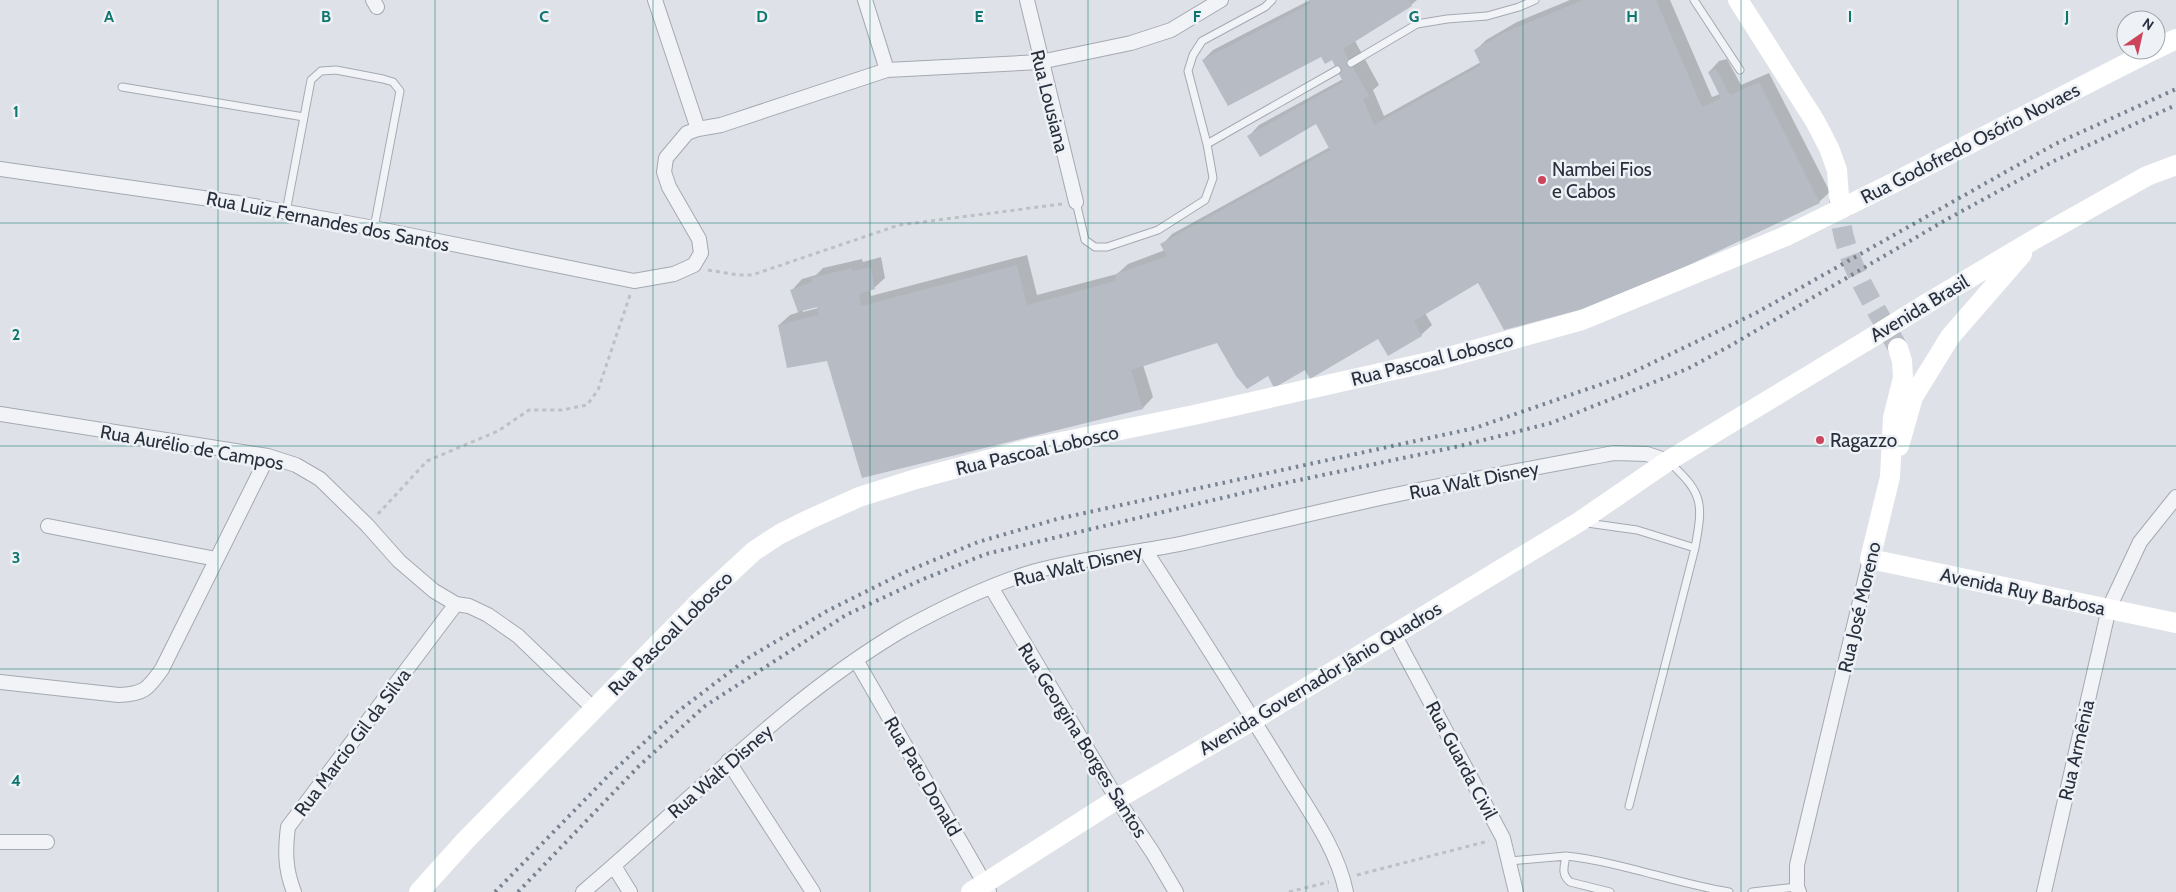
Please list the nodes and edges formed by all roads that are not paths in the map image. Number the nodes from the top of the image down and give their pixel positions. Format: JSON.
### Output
{"nodes":[{"id":1,"x":655,"y":0,"type":"edge"},
{"id":2,"x":865,"y":0,"type":"edge"},
{"id":3,"x":1027,"y":0,"type":"edge"},
{"id":4,"x":1220,"y":0,"type":"edge"},
{"id":5,"x":1272,"y":0,"type":"edge"},
{"id":6,"x":1535,"y":0,"type":"edge"},
{"id":7,"x":1694,"y":0,"type":"edge"},
{"id":8,"x":1738,"y":0,"type":"edge"},
{"id":9,"x":2133,"y":60,"type":"edge"},
{"id":10,"x":1040,"y":62,"type":"junction"},
{"id":11,"x":1351,"y":63,"type":"dead end"},
{"id":12,"x":887,"y":70,"type":"junction"},
{"id":13,"x":1337,"y":70,"type":"dead end"},
{"id":14,"x":1740,"y":70,"type":"dead end"},
{"id":15,"x":122,"y":87,"type":"dead end"},
{"id":16,"x":304,"y":117,"type":"junction"},
{"id":17,"x":698,"y":129,"type":"junction"},
{"id":18,"x":1207,"y":144,"type":"junction"},
{"id":19,"x":2176,"y":165,"type":"edge"},
{"id":20,"x":0,"y":169,"type":"edge"},
{"id":21,"x":1839,"y":197,"type":"tunnel mouth"},
{"id":22,"x":1076,"y":202,"type":"joint"},
{"id":23,"x":286,"y":212,"type":"junction"},
{"id":24,"x":374,"y":228,"type":"junction"},
{"id":25,"x":1786,"y":236,"type":"joint"},
{"id":26,"x":2035,"y":239,"type":"junction"},
{"id":27,"x":1898,"y":348,"type":"tunnel mouth"},
{"id":28,"x":0,"y":414,"type":"edge"},
{"id":29,"x":268,"y":456,"type":"junction"},
{"id":30,"x":1668,"y":461,"type":"junction"},
{"id":31,"x":1890,"y":477,"type":"junction"},
{"id":32,"x":2176,"y":497,"type":"edge"},
{"id":33,"x":1579,"y":522,"type":"junction"},
{"id":34,"x":48,"y":526,"type":"dead end"},
{"id":35,"x":1695,"y":548,"type":"junction"},
{"id":36,"x":1146,"y":550,"type":"junction"},
{"id":37,"x":216,"y":559,"type":"junction"},
{"id":38,"x":1870,"y":559,"type":"junction"},
{"id":39,"x":990,"y":588,"type":"junction"},
{"id":40,"x":456,"y":604,"type":"junction"},
{"id":41,"x":2109,"y":608,"type":"junction"},
{"id":42,"x":2176,"y":623,"type":"edge"},
{"id":43,"x":1394,"y":634,"type":"junction"},
{"id":44,"x":856,"y":660,"type":"junction"},
{"id":45,"x":0,"y":682,"type":"edge"},
{"id":46,"x":594,"y":709,"type":"junction"},
{"id":47,"x":1253,"y":720,"type":"junction"},
{"id":48,"x":728,"y":761,"type":"junction"},
{"id":49,"x":1117,"y":800,"type":"junction"},
{"id":50,"x":1629,"y":806,"type":"dead end"},
{"id":51,"x":0,"y":842,"type":"edge"},
{"id":52,"x":47,"y":842,"type":"dead end"},
{"id":53,"x":1566,"y":856,"type":"junction"},
{"id":54,"x":1510,"y":861,"type":"junction"},
{"id":55,"x":614,"y":866,"type":"junction"},
{"id":56,"x":1345,"y":886,"type":"edge"},
{"id":57,"x":982,"y":889,"type":"edge"},
{"id":58,"x":1696,"y":889,"type":"edge"},
{"id":59,"x":1798,"y":890,"type":"edge"},
{"id":60,"x":294,"y":892,"type":"edge"},
{"id":61,"x":418,"y":892,"type":"edge"},
{"id":62,"x":583,"y":892,"type":"edge"},
{"id":63,"x":630,"y":892,"type":"edge"},
{"id":64,"x":813,"y":892,"type":"edge"},
{"id":65,"x":1176,"y":892,"type":"edge"},
{"id":66,"x":1516,"y":892,"type":"edge"},
{"id":67,"x":1610,"y":892,"type":"edge"},
{"id":68,"x":1729,"y":892,"type":"edge"},
{"id":69,"x":1752,"y":892,"type":"edge"},
{"id":70,"x":2044,"y":892,"type":"edge"}],
"edges":[{"from":1,"to":17,"type":"street"},
{"from":2,"to":12,"type":"street"},
{"from":3,"to":10,"type":"street","name":"Rua Lousiana"},
{"from":4,"to":10,"type":"street"},
{"from":5,"to":18,"type":"lane"},
{"from":6,"to":11,"type":"lane"},
{"from":7,"to":14,"type":"lane"},
{"from":8,"to":21,"type":"main road"},
{"from":9,"to":25,"type":"main road","name":"Rua Godofredo Osório Novaes","bridge":true},
{"from":10,"to":12,"type":"street"},
{"from":10,"to":22,"type":"street","name":"Rua Lousiana"},
{"from":12,"to":17,"type":"street"},
{"from":13,"to":18,"type":"lane"},
{"from":15,"to":16,"type":"lane"},
{"from":16,"to":23,"type":"lane"},
{"from":16,"to":24,"type":"lane"},
{"from":17,"to":24,"type":"street","name":"Rua Luiz Fernandes dos Santos"},
{"from":18,"to":22,"type":"lane"},
{"from":19,"to":26,"type":"main road","name":"Avenida Brasil"},
{"from":20,"to":23,"type":"street","name":"Rua Luiz Fernandes dos Santos"},
{"from":23,"to":24,"type":"street","name":"Rua Luiz Fernandes dos Santos"},
{"from":25,"to":46,"type":"main road","name":"Rua Pascoal Lobosco"},
{"from":26,"to":30,"type":"main road","name":"Avenida Brasil","bridge":true},
{"from":26,"to":31,"type":"main road"},
{"from":27,"to":31,"type":"main road","name":"Rua José Moreno"},
{"from":28,"to":29,"type":"street","name":"Rua Aurélio de Campos"},
{"from":29,"to":37,"type":"street"},
{"from":29,"to":40,"type":"street","name":"Rua Aurélio de Campos"},
{"from":30,"to":33,"type":"main road","name":"Avenida Governador Jânio Quadros"},
{"from":30,"to":35,"type":"lane"},
{"from":30,"to":36,"type":"street","name":"Rua Walt Disney"},
{"from":31,"to":38,"type":"main road","name":"Rua José Moreno"},
{"from":32,"to":41,"type":"street","name":"Rua Armênia"},
{"from":33,"to":35,"type":"lane"},
{"from":33,"to":43,"type":"main road","name":"Avenida Governador Jânio Quadros"},
{"from":34,"to":37,"type":"street"},
{"from":35,"to":50,"type":"lane"},
{"from":36,"to":39,"type":"street","name":"Rua Walt Disney"},
{"from":36,"to":47,"type":"street"},
{"from":37,"to":45,"type":"street"},
{"from":38,"to":41,"type":"main road","name":"Avenida Ruy Barbosa"},
{"from":38,"to":59,"type":"street","name":"Rua José Moreno"},
{"from":39,"to":44,"type":"street","name":"Rua Walt Disney"},
{"from":39,"to":49,"type":"street","name":"Rua Georgina Borges Santos"},
{"from":40,"to":46,"type":"street","name":"Rua Aurélio de Campos"},
{"from":40,"to":60,"type":"street","name":"Rua Marcio Gil da Silva"},
{"from":41,"to":42,"type":"main road","name":"Avenida Ruy Barbosa"},
{"from":41,"to":70,"type":"street","name":"Rua Armênia"},
{"from":43,"to":47,"type":"main road","name":"Avenida Governador Jânio Quadros"},
{"from":43,"to":54,"type":"street","name":"Rua Guarda Civil"},
{"from":44,"to":48,"type":"street","name":"Rua Walt Disney"},
{"from":44,"to":57,"type":"street","name":"Rua Pato Donald"},
{"from":46,"to":61,"type":"main road","name":"Rua Pascoal Lobosco"},
{"from":47,"to":49,"type":"main road","name":"Avenida Governador Jânio Quadros"},
{"from":47,"to":56,"type":"street"},
{"from":48,"to":55,"type":"street","name":"Rua Walt Disney"},
{"from":48,"to":64,"type":"street"},
{"from":49,"to":57,"type":"main road","name":"Avenida Governador Jânio Quadros"},
{"from":49,"to":65,"type":"street","name":"Rua Georgina Borges Santos"},
{"from":51,"to":52,"type":"street"},
{"from":53,"to":54,"type":"lane"},
{"from":53,"to":58,"type":"lane"},
{"from":53,"to":67,"type":"lane"},
{"from":54,"to":66,"type":"street","name":"Rua Guarda Civil"},
{"from":55,"to":62,"type":"street","name":"Rua Walt Disney"},
{"from":55,"to":63,"type":"street"},
{"from":58,"to":68,"type":"lane"},
{"from":59,"to":69,"type":"lane"}]}
